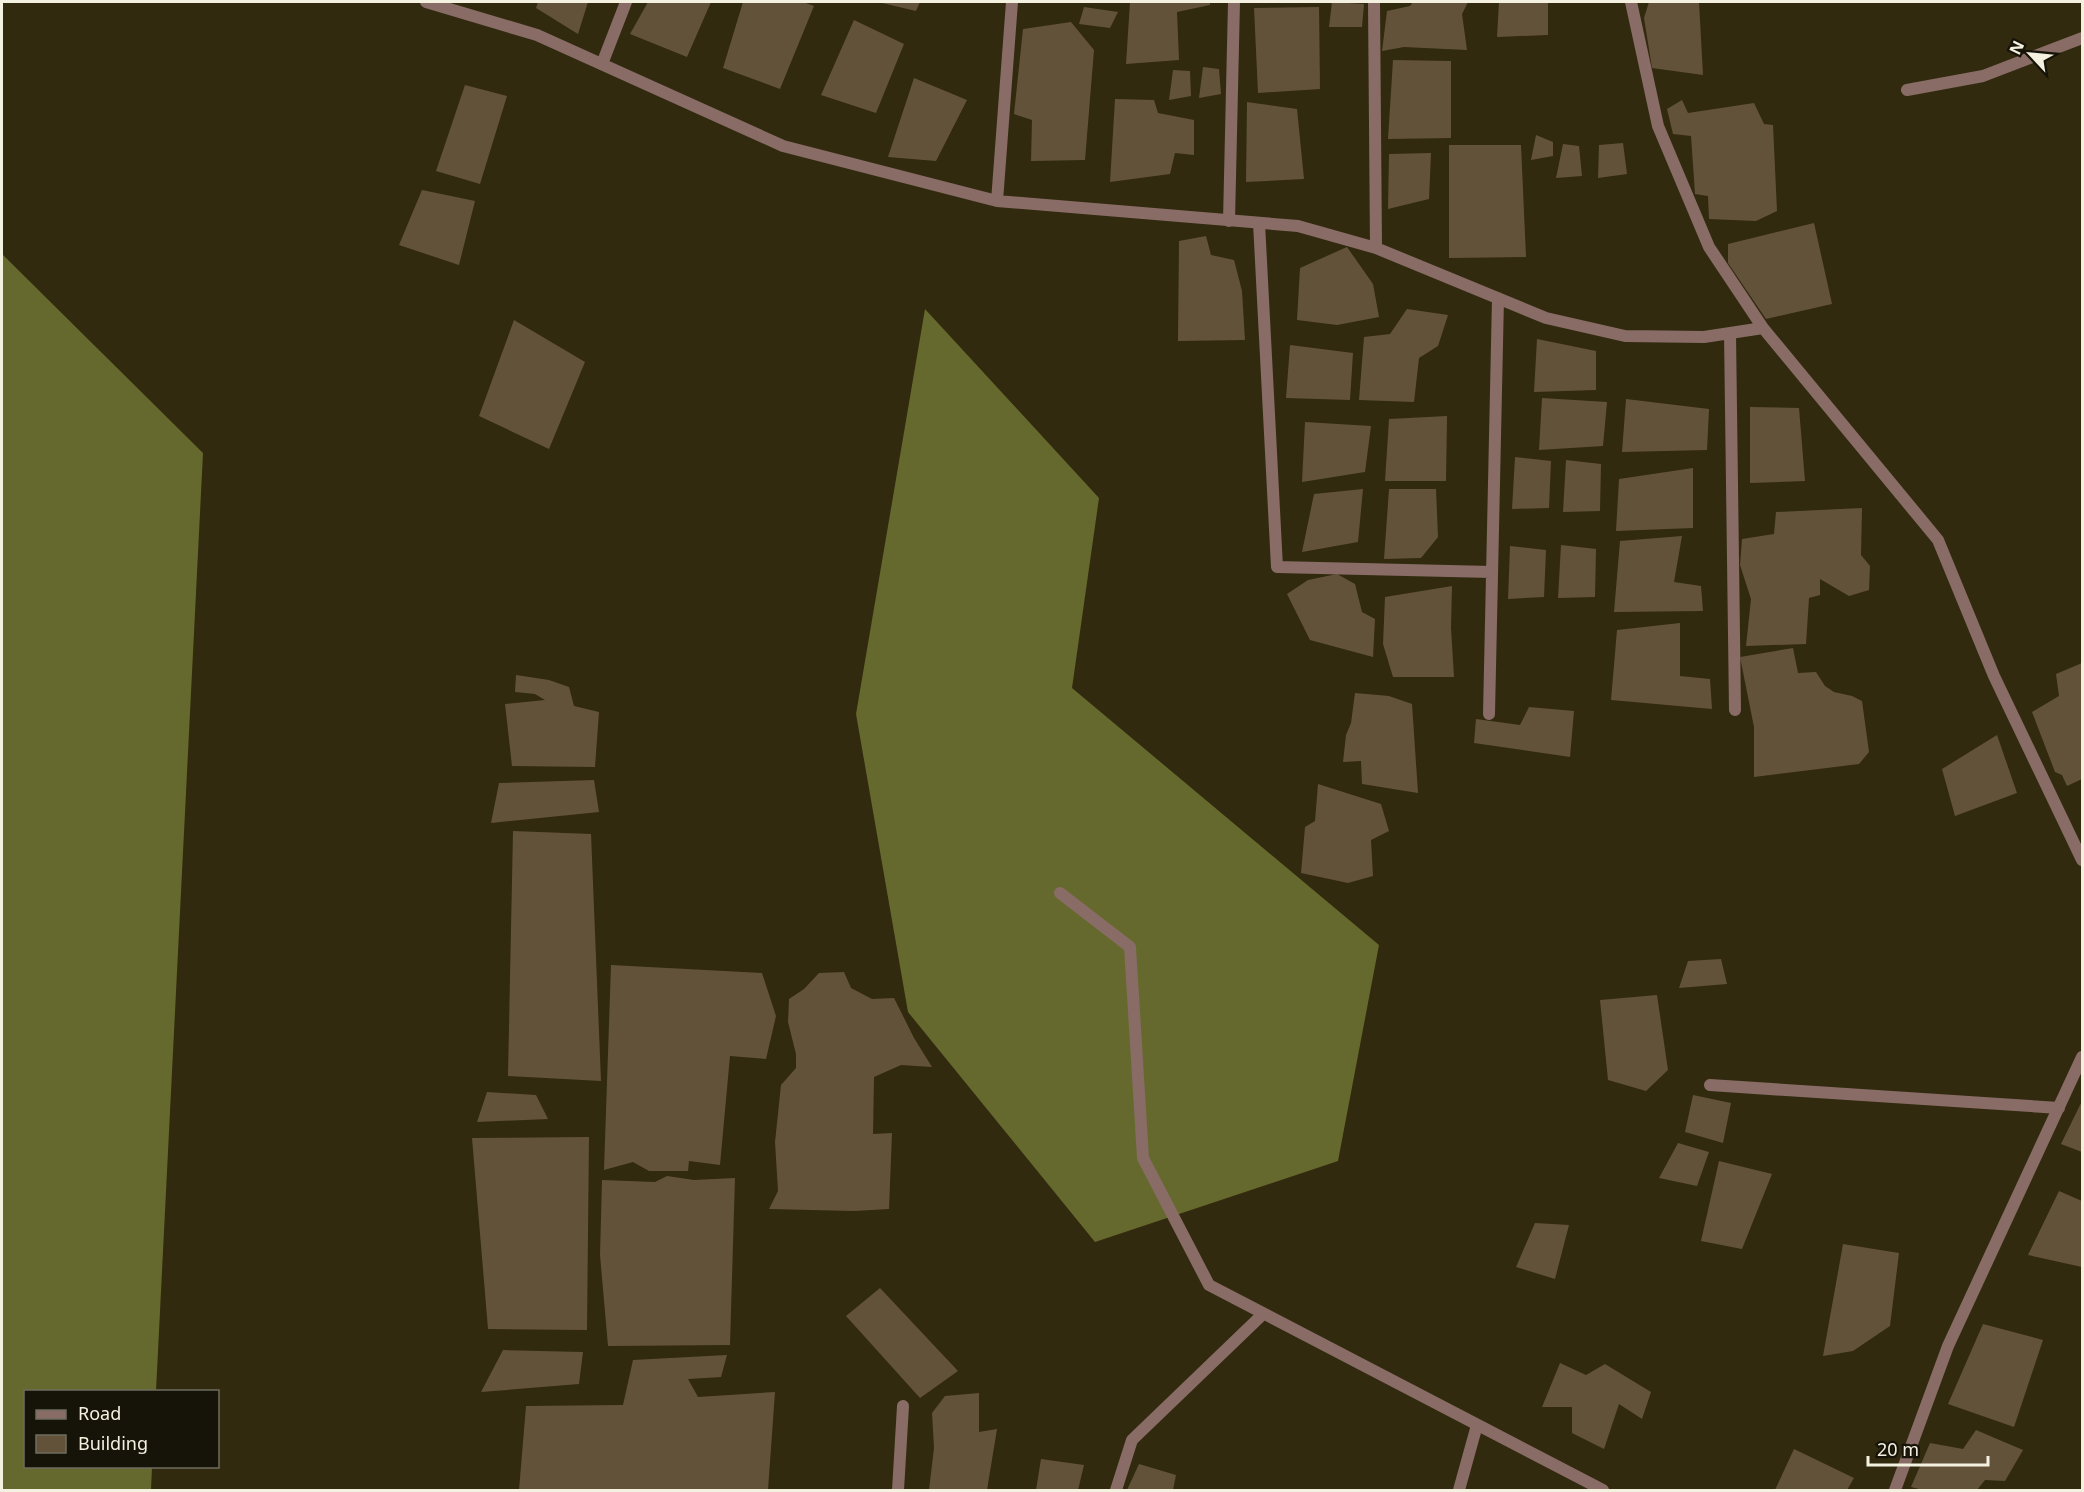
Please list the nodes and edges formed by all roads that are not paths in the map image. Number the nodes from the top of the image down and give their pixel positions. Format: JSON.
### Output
{"nodes":[{"id":1,"x":426,"y":2,"type":"edge"},
{"id":2,"x":626,"y":2,"type":"edge"},
{"id":3,"x":1012,"y":2,"type":"edge"},
{"id":4,"x":1234,"y":2,"type":"edge"},
{"id":5,"x":1374,"y":2,"type":"edge"},
{"id":6,"x":1631,"y":2,"type":"edge"},
{"id":7,"x":2082,"y":38,"type":"edge"},
{"id":8,"x":602,"y":64,"type":"junction"},
{"id":9,"x":1907,"y":90,"type":"dead end"},
{"id":10,"x":997,"y":201,"type":"junction"},
{"id":11,"x":1229,"y":220,"type":"junction"},
{"id":12,"x":1260,"y":223,"type":"junction"},
{"id":13,"x":1376,"y":248,"type":"junction"},
{"id":14,"x":1498,"y":298,"type":"junction"},
{"id":15,"x":1763,"y":328,"type":"junction"},
{"id":16,"x":1730,"y":333,"type":"junction"},
{"id":17,"x":1492,"y":572,"type":"junction"},
{"id":18,"x":1735,"y":710,"type":"dead end"},
{"id":19,"x":1489,"y":714,"type":"dead end"},
{"id":20,"x":2082,"y":860,"type":"edge"},
{"id":21,"x":1060,"y":893,"type":"dead end"},
{"id":22,"x":2082,"y":1057,"type":"edge"},
{"id":23,"x":1710,"y":1086,"type":"dead end"},
{"id":24,"x":2059,"y":1108,"type":"junction"},
{"id":25,"x":1263,"y":1314,"type":"junction"},
{"id":26,"x":903,"y":1406,"type":"dead end"},
{"id":27,"x":1477,"y":1425,"type":"junction"},
{"id":28,"x":898,"y":1491,"type":"edge"},
{"id":29,"x":1116,"y":1491,"type":"edge"},
{"id":30,"x":1459,"y":1491,"type":"edge"},
{"id":31,"x":1603,"y":1491,"type":"edge"},
{"id":32,"x":1895,"y":1491,"type":"edge"}],
"edges":[{"from":1,"to":8,"type":"street"},
{"from":2,"to":8,"type":"street"},
{"from":3,"to":10,"type":"street"},
{"from":4,"to":11,"type":"street"},
{"from":5,"to":13,"type":"street"},
{"from":6,"to":15,"type":"street"},
{"from":7,"to":9,"type":"street"},
{"from":8,"to":10,"type":"street"},
{"from":10,"to":11,"type":"street"},
{"from":11,"to":12,"type":"street"},
{"from":12,"to":13,"type":"street"},
{"from":12,"to":17,"type":"street"},
{"from":13,"to":14,"type":"street"},
{"from":14,"to":16,"type":"street"},
{"from":14,"to":17,"type":"street"},
{"from":15,"to":16,"type":"street"},
{"from":15,"to":20,"type":"street"},
{"from":16,"to":18,"type":"street"},
{"from":17,"to":19,"type":"street"},
{"from":21,"to":25,"type":"street"},
{"from":22,"to":24,"type":"street"},
{"from":23,"to":24,"type":"street"},
{"from":24,"to":32,"type":"street"},
{"from":25,"to":27,"type":"street"},
{"from":25,"to":29,"type":"street"},
{"from":26,"to":28,"type":"street"},
{"from":27,"to":30,"type":"street"},
{"from":27,"to":31,"type":"street"}]}
